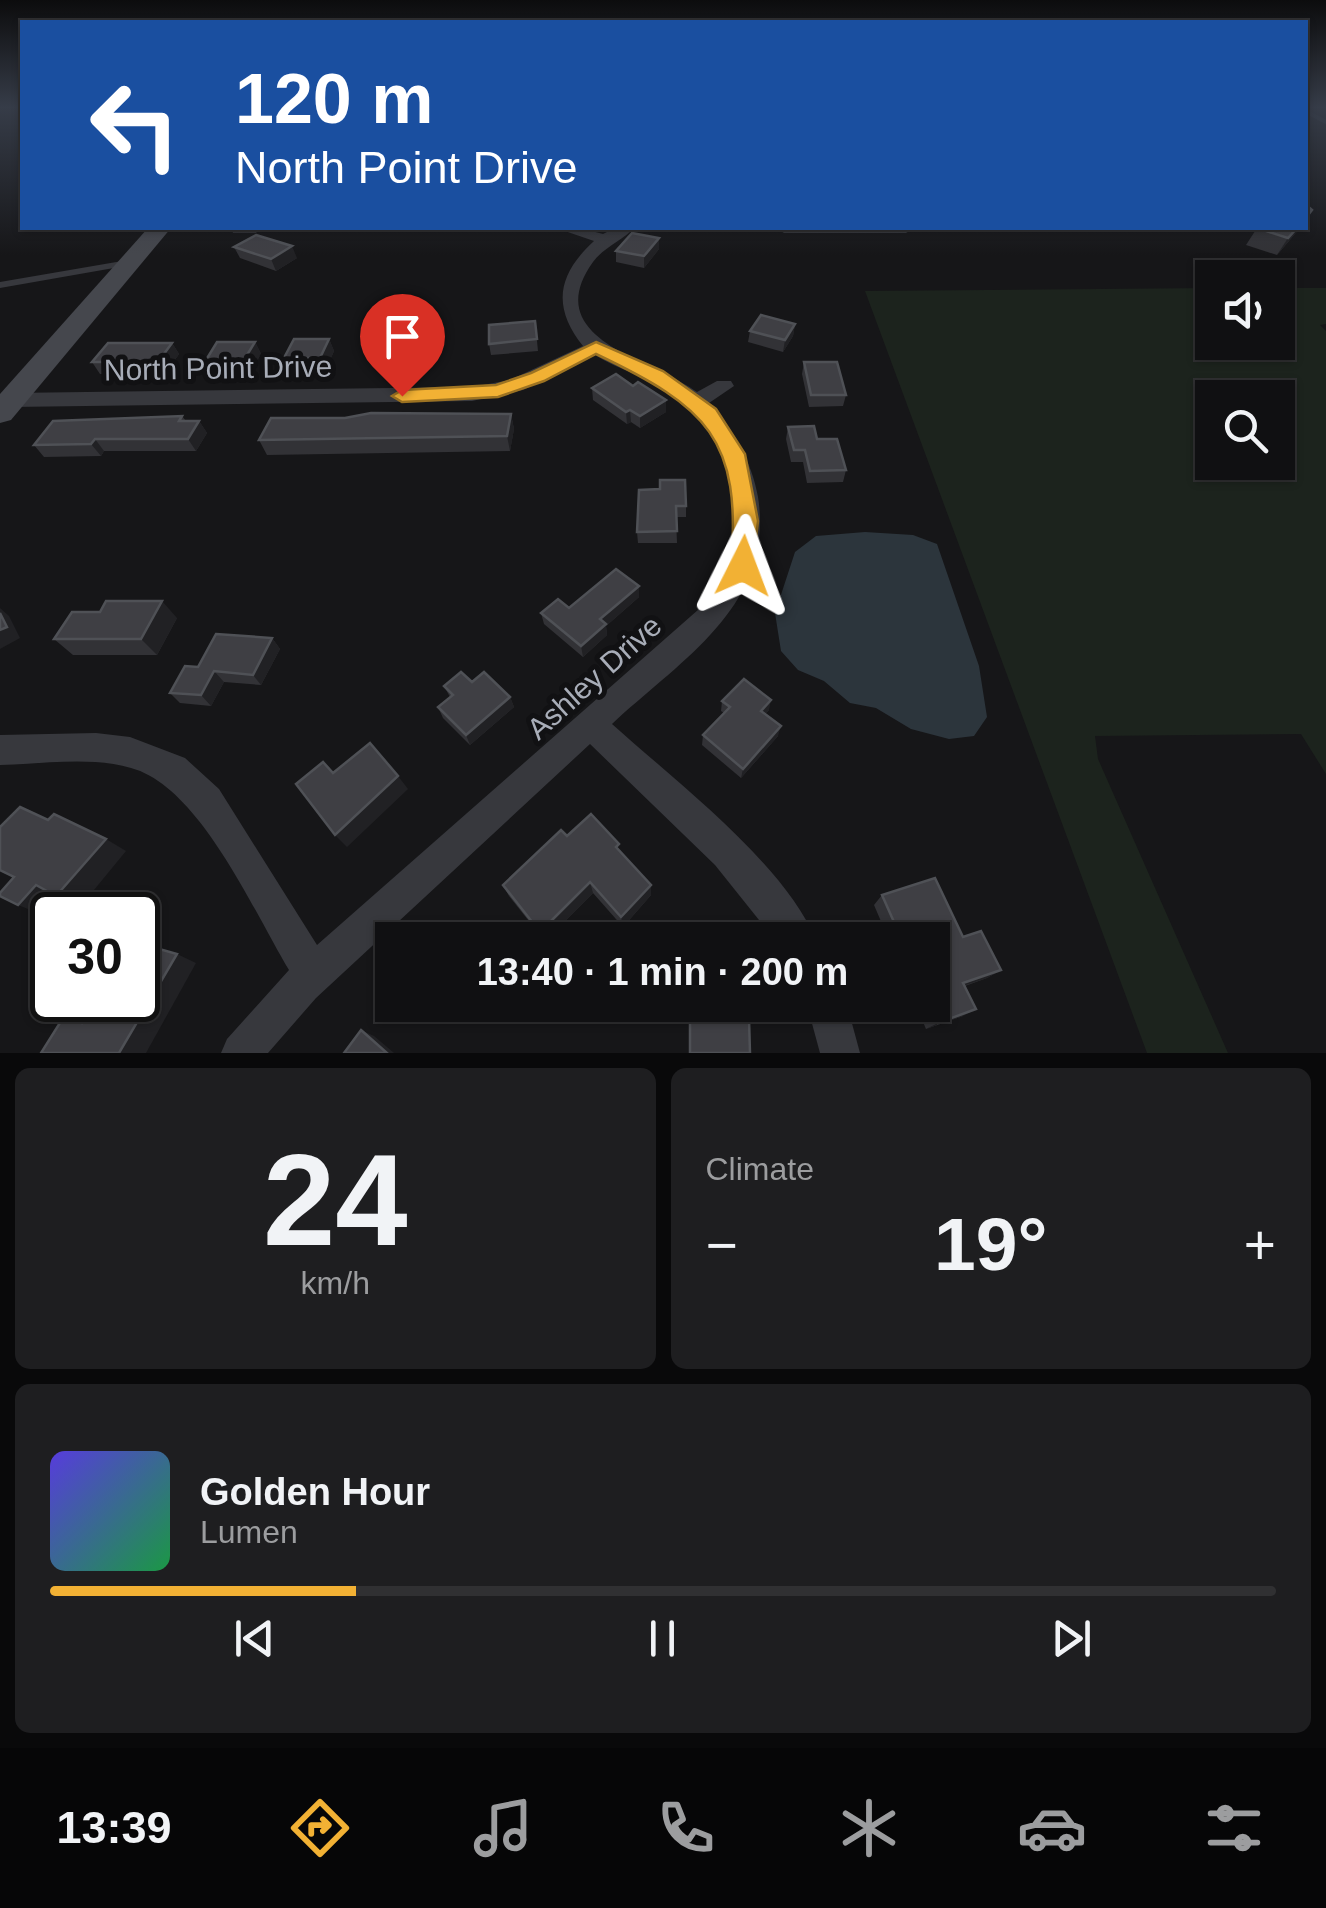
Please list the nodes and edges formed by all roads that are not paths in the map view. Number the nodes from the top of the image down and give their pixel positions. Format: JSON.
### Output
{"nodes":[{"id":1,"x":158,"y":230,"type":"edge"},
{"id":2,"x":584,"y":230,"type":"edge"},
{"id":3,"x":615,"y":233,"type":"edge"},
{"id":4,"x":130,"y":262,"type":"junction"},
{"id":5,"x":0,"y":285,"type":"edge"},
{"id":6,"x":596,"y":347,"type":"junction"},
{"id":7,"x":724,"y":386,"type":"dead end"},
{"id":8,"x":696,"y":401,"type":"junction"},
{"id":9,"x":6,"y":406,"type":"edge"},
{"id":10,"x":590,"y":724,"type":"junction"},
{"id":11,"x":0,"y":750,"type":"edge"},
{"id":12,"x":786,"y":922,"type":"edge"},
{"id":13,"x":313,"y":974,"type":"junction"},
{"id":14,"x":832,"y":1022,"type":"edge"},
{"id":15,"x":242,"y":1053,"type":"edge"},
{"id":16,"x":840,"y":1053,"type":"edge"}],
"edges":[{"from":1,"to":4,"type":"main road"},
{"from":2,"to":3,"type":"street"},
{"from":3,"to":6,"type":"street"},
{"from":4,"to":5,"type":"lane"},
{"from":4,"to":9,"type":"main road"},
{"from":6,"to":8,"type":"street","name":"Ashley Drive"},
{"from":6,"to":9,"type":"street","name":"North Point Drive"},
{"from":7,"to":8,"type":"street"},
{"from":8,"to":10,"type":"street","name":"Ashley Drive"},
{"from":10,"to":12,"type":"street"},
{"from":10,"to":13,"type":"street","name":"Ashley Drive"},
{"from":11,"to":13,"type":"street"},
{"from":13,"to":15,"type":"street","name":"Ashley Drive"},
{"from":14,"to":16,"type":"street"}]}
